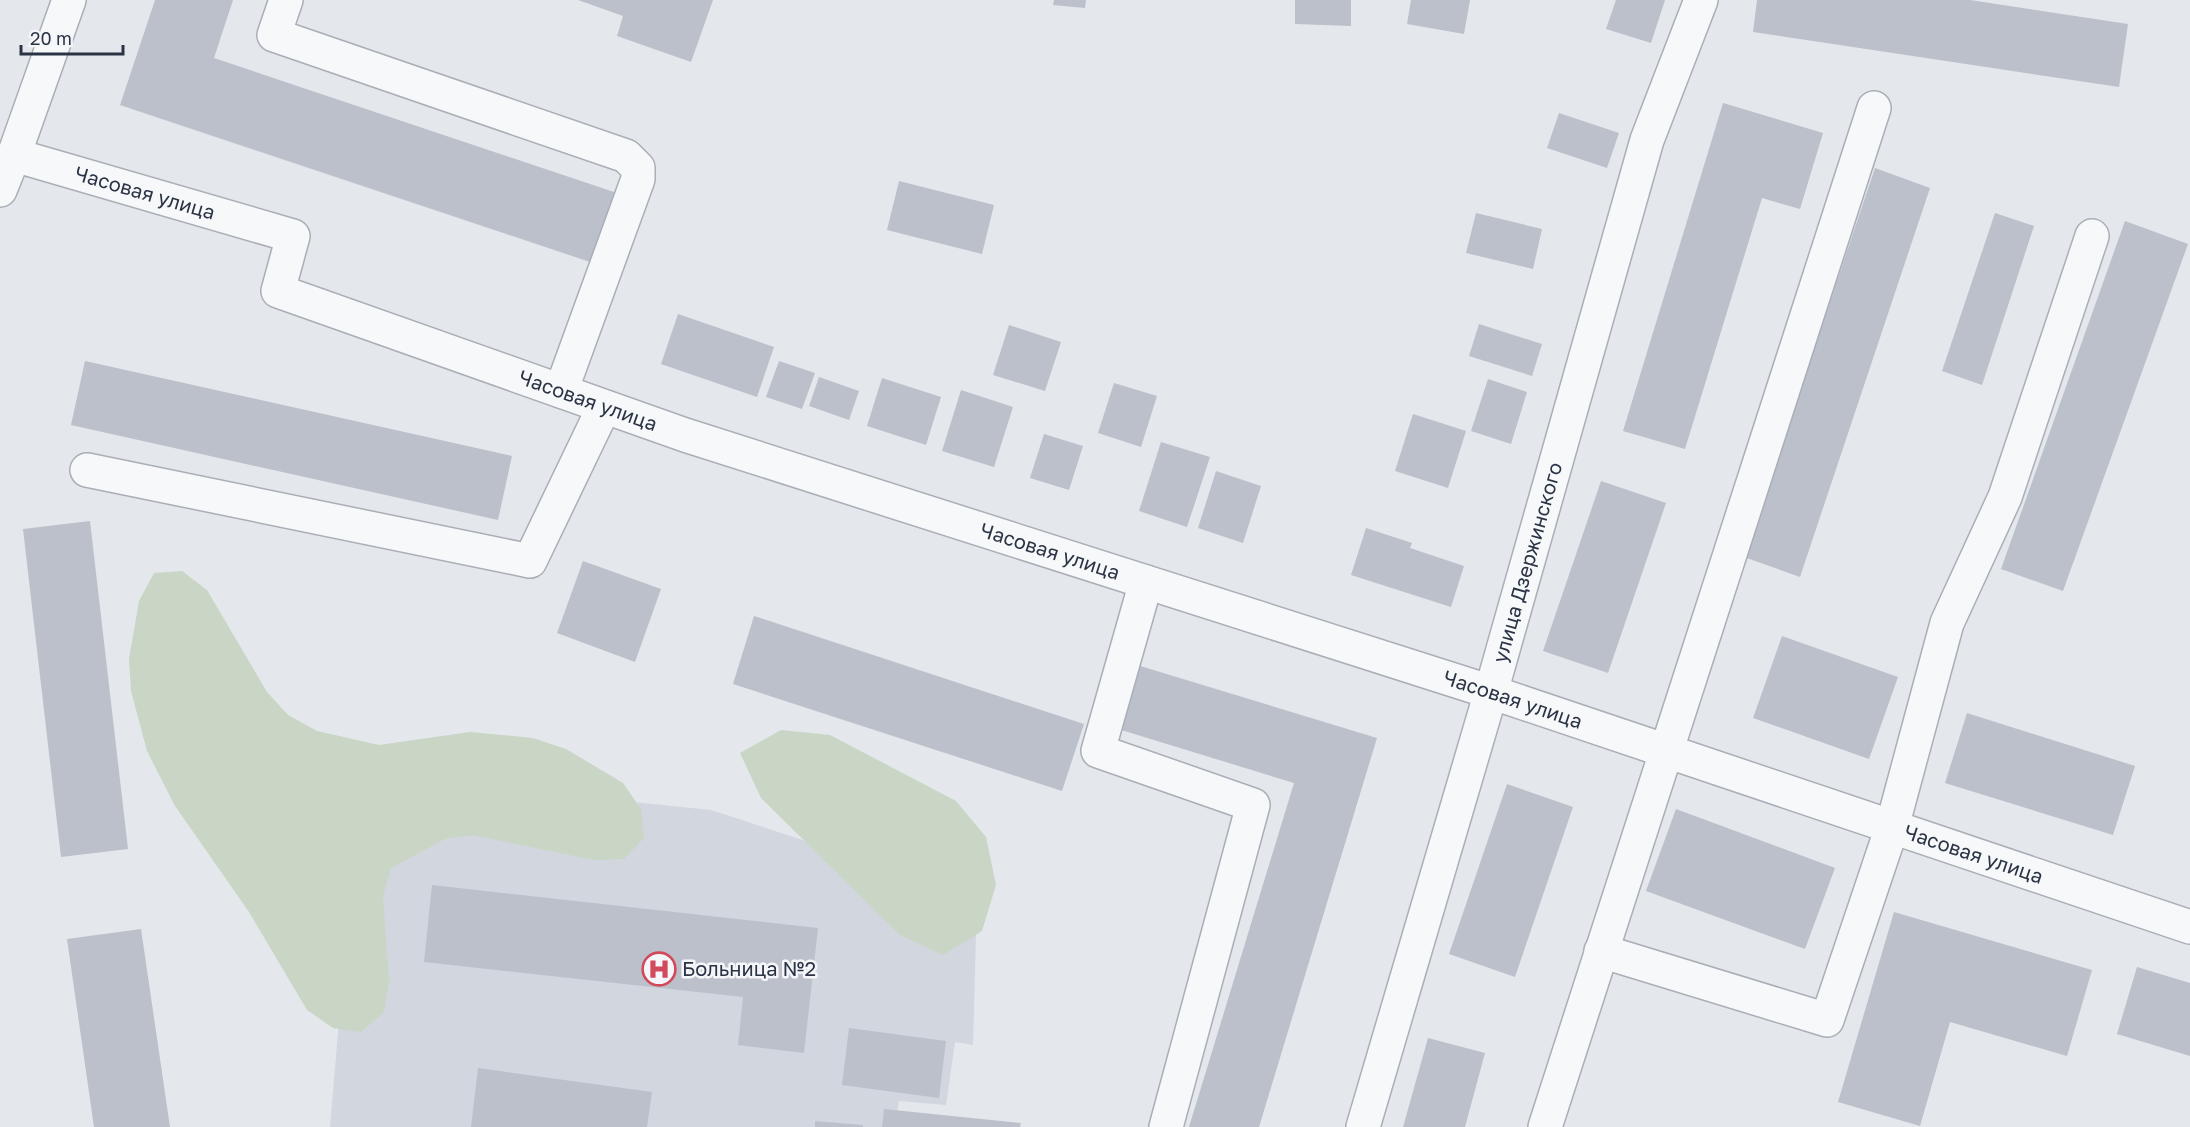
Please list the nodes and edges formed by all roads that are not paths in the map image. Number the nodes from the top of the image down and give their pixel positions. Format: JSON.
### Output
{"nodes":[{"id":1,"x":69,"y":0,"type":"edge"},
{"id":2,"x":286,"y":0,"type":"edge"},
{"id":3,"x":1701,"y":0,"type":"edge"},
{"id":4,"x":1874,"y":108,"type":"dead end"},
{"id":5,"x":14,"y":155,"type":"junction"},
{"id":6,"x":0,"y":190,"type":"edge"},
{"id":7,"x":2092,"y":236,"type":"dead end"},
{"id":8,"x":561,"y":391,"type":"junction"},
{"id":9,"x":604,"y":407,"type":"junction"},
{"id":10,"x":87,"y":470,"type":"dead end"},
{"id":11,"x":1146,"y":582,"type":"junction"},
{"id":12,"x":1491,"y":692,"type":"junction"},
{"id":13,"x":1665,"y":751,"type":"junction"},
{"id":14,"x":1892,"y":827,"type":"junction"},
{"id":15,"x":2190,"y":927,"type":"edge"},
{"id":16,"x":1601,"y":951,"type":"junction"},
{"id":17,"x":1166,"y":1127,"type":"edge"},
{"id":18,"x":1363,"y":1127,"type":"edge"},
{"id":19,"x":1545,"y":1127,"type":"edge"}],
"edges":[{"from":1,"to":5,"type":"street"},
{"from":2,"to":8,"type":"street"},
{"from":3,"to":12,"type":"street","name":"улица Дзержинского"},
{"from":4,"to":13,"type":"street"},
{"from":5,"to":6,"type":"street"},
{"from":5,"to":8,"type":"street","name":"Часовая улица"},
{"from":7,"to":14,"type":"street"},
{"from":8,"to":9,"type":"street","name":"Часовая улица"},
{"from":9,"to":10,"type":"street"},
{"from":9,"to":11,"type":"street","name":"Часовая улица"},
{"from":11,"to":12,"type":"street","name":"Часовая улица"},
{"from":11,"to":17,"type":"street"},
{"from":12,"to":13,"type":"street","name":"Часовая улица"},
{"from":12,"to":18,"type":"street","name":"улица Дзержинского"},
{"from":13,"to":14,"type":"street","name":"Часовая улица"},
{"from":13,"to":16,"type":"street"},
{"from":14,"to":15,"type":"street","name":"Часовая улица"},
{"from":14,"to":16,"type":"street"},
{"from":16,"to":19,"type":"street"}]}
